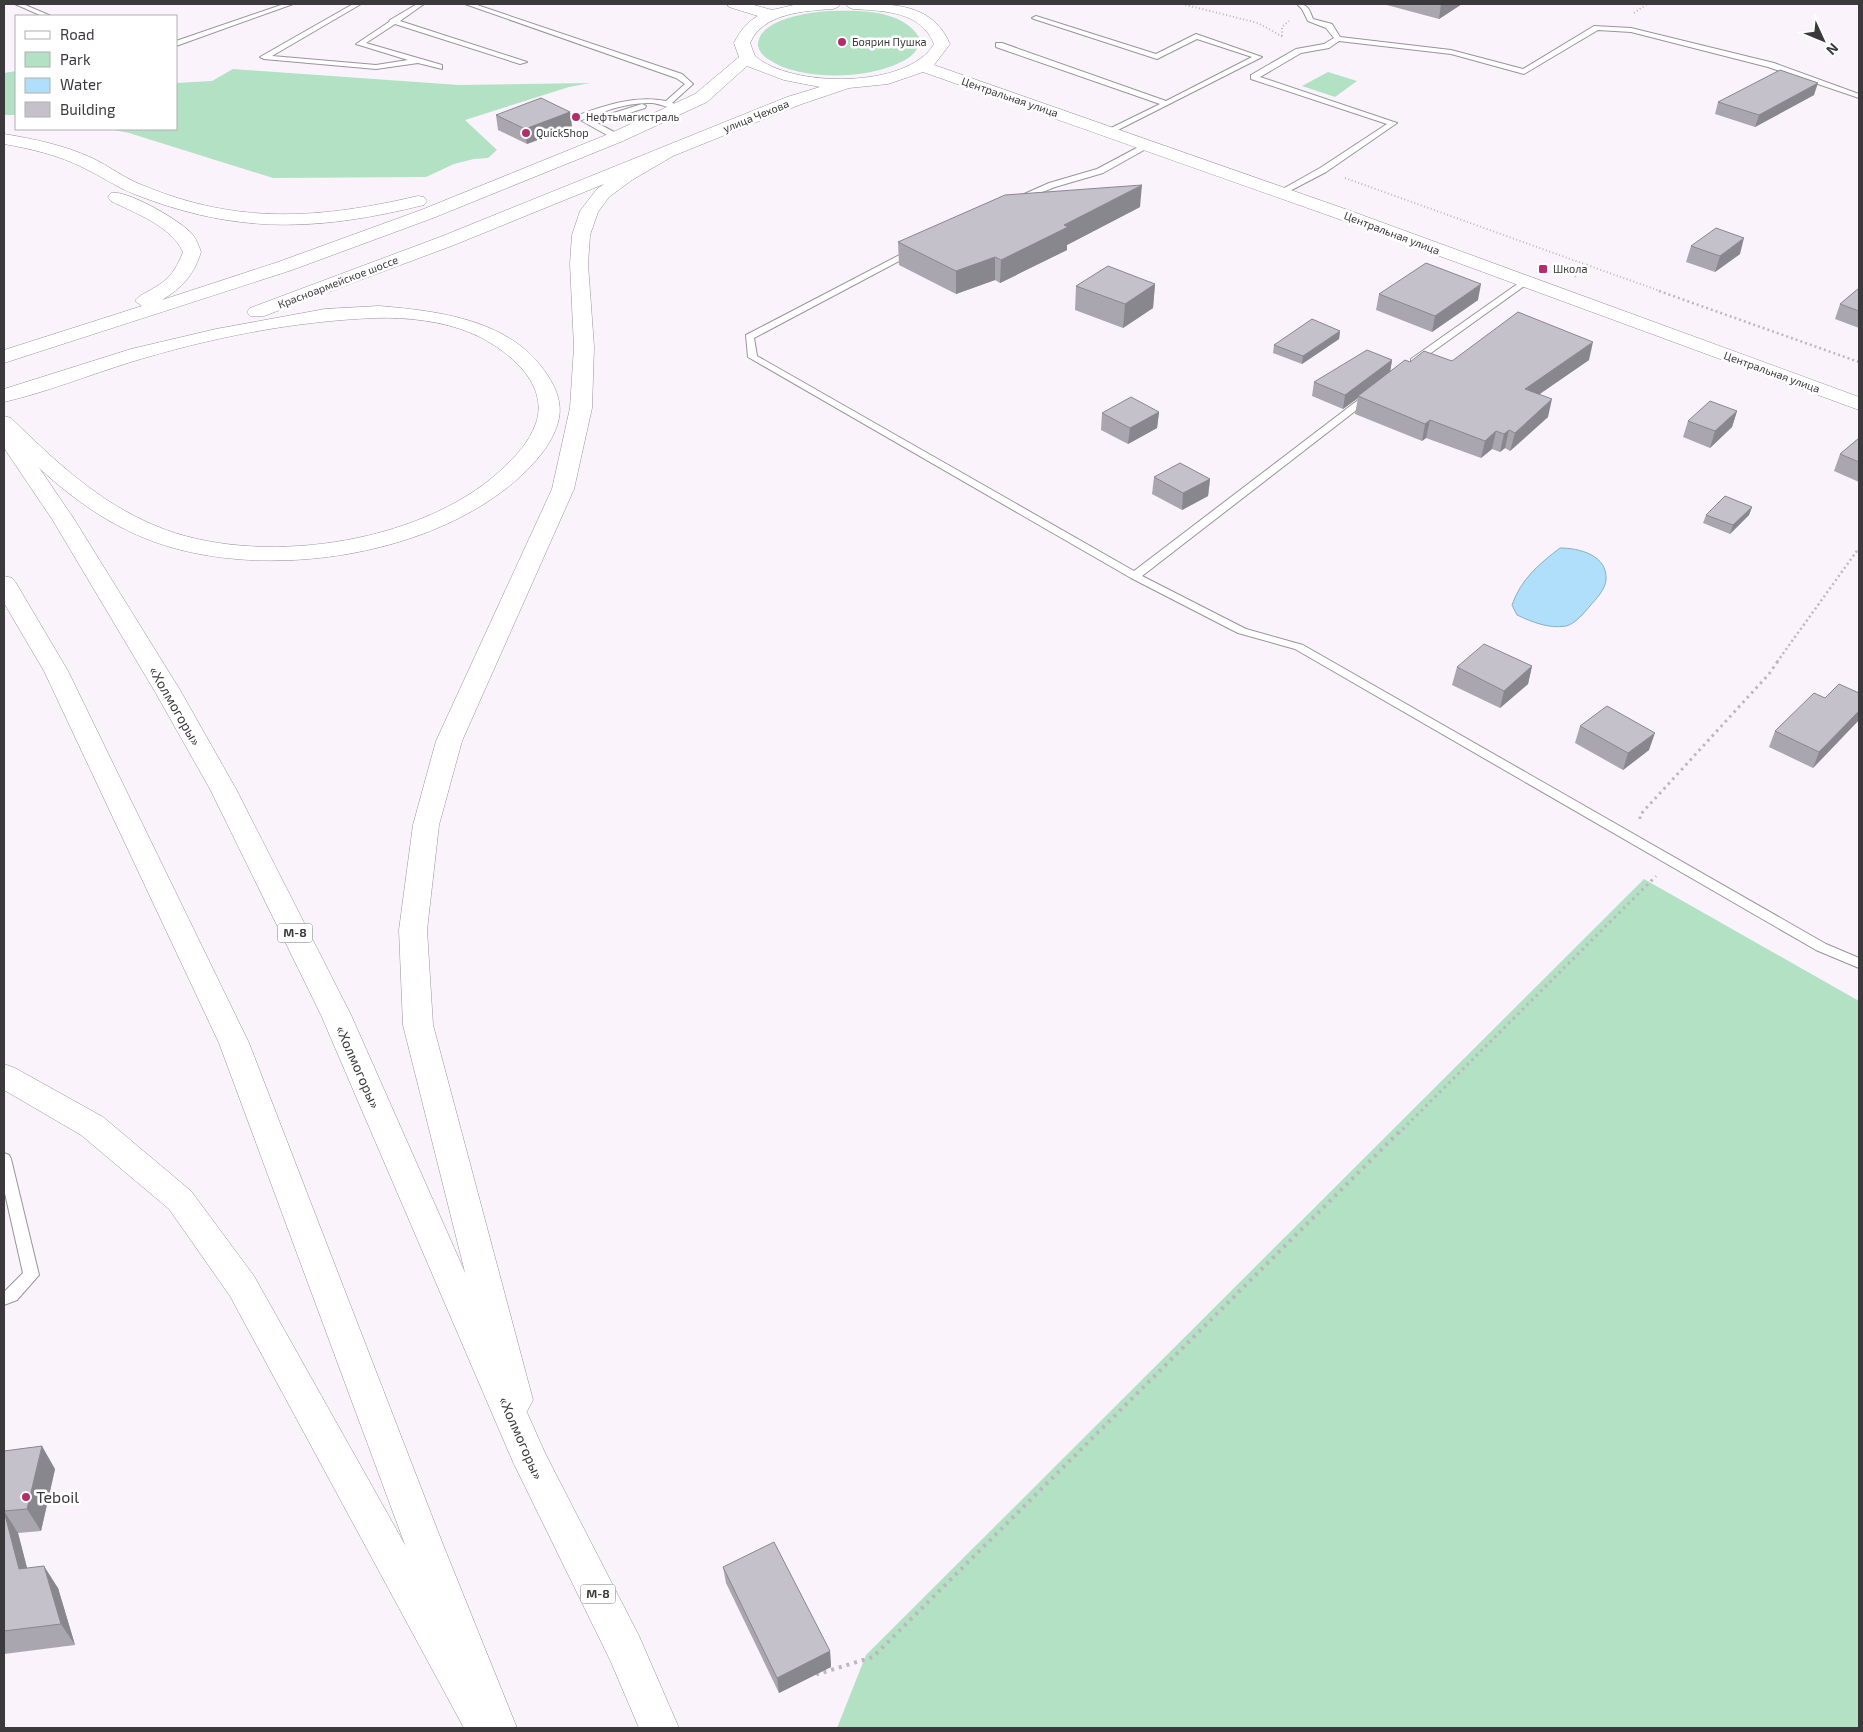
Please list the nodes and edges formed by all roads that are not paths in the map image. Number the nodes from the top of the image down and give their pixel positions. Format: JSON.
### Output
{"nodes":[{"id":1,"x":18,"y":4,"type":"edge"},
{"id":2,"x":358,"y":4,"type":"edge"},
{"id":3,"x":421,"y":4,"type":"edge"},
{"id":4,"x":468,"y":4,"type":"edge"},
{"id":5,"x":734,"y":4,"type":"edge"},
{"id":6,"x":833,"y":4,"type":"edge"},
{"id":7,"x":853,"y":4,"type":"edge"},
{"id":8,"x":930,"y":4,"type":"edge"},
{"id":9,"x":1300,"y":4,"type":"edge"},
{"id":10,"x":283,"y":5,"type":"edge"},
{"id":11,"x":910,"y":13,"type":"junction"},
{"id":12,"x":45,"y":15,"type":"edge"},
{"id":13,"x":773,"y":15,"type":"junction"},
{"id":14,"x":1036,"y":18,"type":"dead end"},
{"id":15,"x":392,"y":21,"type":"junction"},
{"id":16,"x":1338,"y":40,"type":"junction"},
{"id":17,"x":178,"y":43,"type":"edge"},
{"id":18,"x":999,"y":45,"type":"dead end"},
{"id":19,"x":747,"y":58,"type":"junction"},
{"id":20,"x":419,"y":61,"type":"junction"},
{"id":21,"x":523,"y":62,"type":"dead end"},
{"id":22,"x":922,"y":66,"type":"junction"},
{"id":23,"x":438,"y":67,"type":"dead end"},
{"id":24,"x":848,"y":83,"type":"junction"},
{"id":25,"x":1859,"y":96,"type":"edge"},
{"id":26,"x":652,"y":102,"type":"junction"},
{"id":27,"x":1166,"y":103,"type":"junction"},
{"id":28,"x":674,"y":106,"type":"junction"},
{"id":29,"x":590,"y":124,"type":"junction"},
{"id":30,"x":1110,"y":132,"type":"junction"},
{"id":31,"x":617,"y":137,"type":"junction"},
{"id":32,"x":4,"y":139,"type":"edge"},
{"id":33,"x":1149,"y":145,"type":"junction"},
{"id":34,"x":666,"y":152,"type":"junction"},
{"id":35,"x":11,"y":158,"type":"dead end"},
{"id":36,"x":563,"y":159,"type":"junction"},
{"id":37,"x":1282,"y":193,"type":"junction"},
{"id":38,"x":1010,"y":202,"type":"edge"},
{"id":39,"x":923,"y":246,"type":"edge"},
{"id":40,"x":1526,"y":282,"type":"junction"},
{"id":41,"x":74,"y":335,"type":"junction"},
{"id":42,"x":4,"y":357,"type":"edge"},
{"id":43,"x":113,"y":361,"type":"junction"},
{"id":44,"x":1409,"y":365,"type":"edge"},
{"id":45,"x":1378,"y":389,"type":"edge"},
{"id":46,"x":4,"y":396,"type":"edge"},
{"id":47,"x":1859,"y":404,"type":"edge"},
{"id":48,"x":4,"y":422,"type":"edge"},
{"id":49,"x":4,"y":434,"type":"edge"},
{"id":50,"x":1135,"y":576,"type":"junction"},
{"id":51,"x":4,"y":583,"type":"edge"},
{"id":52,"x":1859,"y":963,"type":"edge"},
{"id":53,"x":4,"y":1076,"type":"edge"},
{"id":54,"x":4,"y":1159,"type":"edge"},
{"id":55,"x":4,"y":1299,"type":"edge"},
{"id":56,"x":530,"y":1462,"type":"junction"},
{"id":57,"x":486,"y":1728,"type":"edge"},
{"id":58,"x":497,"y":1728,"type":"edge"},
{"id":59,"x":659,"y":1728,"type":"edge"}],
"edges":[{"from":1,"to":12,"type":"lane"},
{"from":2,"to":20,"type":"lane"},
{"from":3,"to":15,"type":"lane"},
{"from":4,"to":28,"type":"lane"},
{"from":5,"to":13,"type":"main road"},
{"from":6,"to":13,"type":"main road"},
{"from":7,"to":11,"type":"main road"},
{"from":8,"to":11,"type":"main road"},
{"from":9,"to":16,"type":"lane"},
{"from":10,"to":17,"type":"lane"},
{"from":11,"to":22,"type":"main road"},
{"from":13,"to":19,"type":"main road"},
{"from":14,"to":27,"type":"lane"},
{"from":15,"to":20,"type":"lane"},
{"from":15,"to":21,"type":"lane"},
{"from":16,"to":25,"type":"lane"},
{"from":16,"to":37,"type":"lane"},
{"from":18,"to":27,"type":"lane"},
{"from":19,"to":24,"type":"main road"},
{"from":19,"to":28,"type":"main road"},
{"from":20,"to":23,"type":"lane"},
{"from":22,"to":24,"type":"main road"},
{"from":22,"to":30,"type":"main road","name":"Центральная улица"},
{"from":24,"to":34,"type":"main road","name":"улица Чехова"},
{"from":26,"to":28,"type":"lane"},
{"from":26,"to":29,"type":"lane"},
{"from":26,"to":29,"type":"lane"},
{"from":27,"to":30,"type":"lane"},
{"from":28,"to":31,"type":"main road"},
{"from":29,"to":31,"type":"lane"},
{"from":30,"to":33,"type":"main road","name":"Центральная улица"},
{"from":31,"to":36,"type":"main road"},
{"from":32,"to":36,"type":"main road"},
{"from":33,"to":37,"type":"main road","name":"Центральная улица"},
{"from":33,"to":38,"type":"lane"},
{"from":34,"to":43,"type":"main road","name":"Красноармейское шоссе"},
{"from":34,"to":56,"type":"main road"},
{"from":35,"to":41,"type":"main road"},
{"from":36,"to":41,"type":"main road"},
{"from":37,"to":40,"type":"main road","name":"Центральная улица"},
{"from":39,"to":50,"type":"lane"},
{"from":40,"to":44,"type":"lane"},
{"from":40,"to":47,"type":"main road","name":"Центральная улица"},
{"from":41,"to":42,"type":"main road"},
{"from":43,"to":46,"type":"main road","name":"Красноармейское шоссе"},
{"from":43,"to":48,"type":"main road"},
{"from":45,"to":50,"type":"lane"},
{"from":49,"to":56,"type":"main road","name":"«Холмогоры»","number":"М-8"},
{"from":50,"to":52,"type":"lane"},
{"from":51,"to":58,"type":"main road"},
{"from":53,"to":57,"type":"main road"},
{"from":54,"to":55,"type":"lane"},
{"from":56,"to":59,"type":"main road","name":"«Холмогоры»","number":"М-8"}]}
